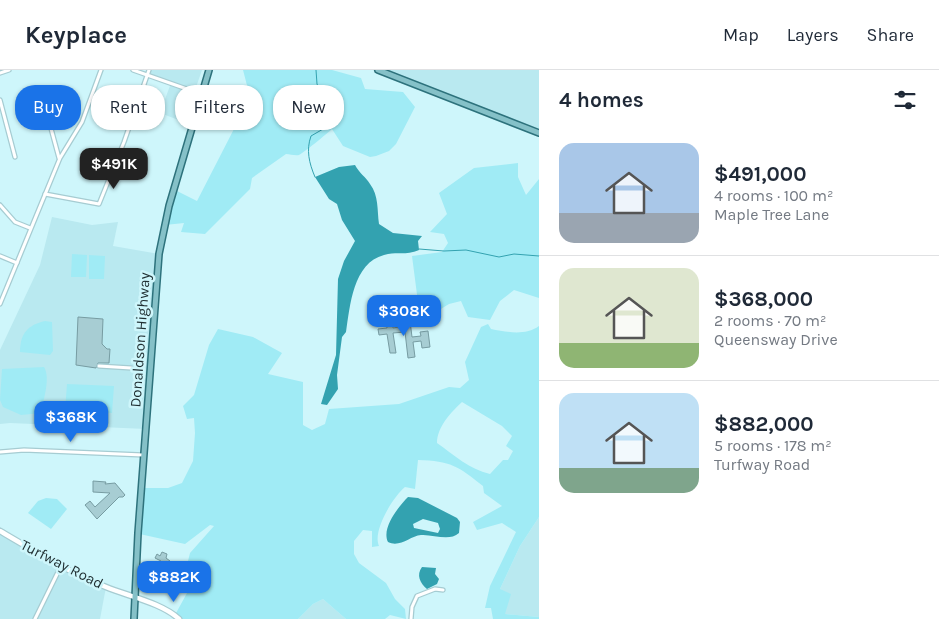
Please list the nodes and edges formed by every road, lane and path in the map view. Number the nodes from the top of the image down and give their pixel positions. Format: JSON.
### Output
{"nodes":[{"id":1,"x":9,"y":70,"type":"edge"},
{"id":2,"x":100,"y":70,"type":"edge"},
{"id":3,"x":133,"y":70,"type":"edge"},
{"id":4,"x":149,"y":70,"type":"edge"},
{"id":5,"x":209,"y":70,"type":"edge"},
{"id":6,"x":378,"y":70,"type":"edge"},
{"id":7,"x":0,"y":73,"type":"edge"},
{"id":8,"x":147,"y":75,"type":"junction"},
{"id":9,"x":176,"y":85,"type":"edge"},
{"id":10,"x":205,"y":85,"type":"edge"},
{"id":11,"x":0,"y":100,"type":"edge"},
{"id":12,"x":52,"y":130,"type":"edge"},
{"id":13,"x":191,"y":130,"type":"edge"},
{"id":14,"x":539,"y":133,"type":"edge"},
{"id":15,"x":15,"y":157,"type":"dead end"},
{"id":16,"x":60,"y":158,"type":"junction"},
{"id":17,"x":45,"y":194,"type":"junction"},
{"id":18,"x":0,"y":205,"type":"edge"},
{"id":19,"x":31,"y":228,"type":"junction"},
{"id":20,"x":0,"y":256,"type":"edge"},
{"id":21,"x":17,"y":263,"type":"junction"},
{"id":22,"x":0,"y":304,"type":"edge"},
{"id":23,"x":100,"y":366,"type":"dead end"},
{"id":24,"x":131,"y":368,"type":"dead end"},
{"id":25,"x":0,"y":452,"type":"edge"},
{"id":26,"x":144,"y":455,"type":"junction"},
{"id":27,"x":0,"y":531,"type":"edge"},
{"id":28,"x":61,"y":566,"type":"junction"},
{"id":29,"x":444,"y":590,"type":"dead end"},
{"id":30,"x":135,"y":598,"type":"junction"},
{"id":31,"x":35,"y":619,"type":"edge"},
{"id":32,"x":134,"y":619,"type":"edge"},
{"id":33,"x":179,"y":619,"type":"edge"},
{"id":34,"x":411,"y":619,"type":"edge"}],
"edges":[{"from":1,"to":7,"type":"street"},
{"from":2,"to":16,"type":"street"},
{"from":3,"to":8,"type":"street"},
{"from":4,"to":8,"type":"street"},
{"from":5,"to":10,"type":"main road","name":"Donaldson Highway"},
{"from":6,"to":14,"type":"main road"},
{"from":8,"to":9,"type":"street"},
{"from":8,"to":17,"type":"street"},
{"from":11,"to":15,"type":"street"},
{"from":12,"to":16,"type":"street"},
{"from":13,"to":26,"type":"main road","name":"Donaldson Highway"},
{"from":16,"to":17,"type":"street"},
{"from":17,"to":19,"type":"street"},
{"from":18,"to":19,"type":"street"},
{"from":19,"to":21,"type":"street"},
{"from":20,"to":21,"type":"street"},
{"from":21,"to":22,"type":"street"},
{"from":23,"to":24,"type":"street"},
{"from":25,"to":26,"type":"street"},
{"from":26,"to":30,"type":"main road","name":"Donaldson Highway"},
{"from":27,"to":28,"type":"main road","name":"Turfway Road"},
{"from":28,"to":30,"type":"main road","name":"Turfway Road"},
{"from":28,"to":31,"type":"street"},
{"from":29,"to":34,"type":"street"},
{"from":30,"to":32,"type":"main road","name":"Donaldson Highway"},
{"from":30,"to":33,"type":"main road","name":"Turfway Road"}]}
